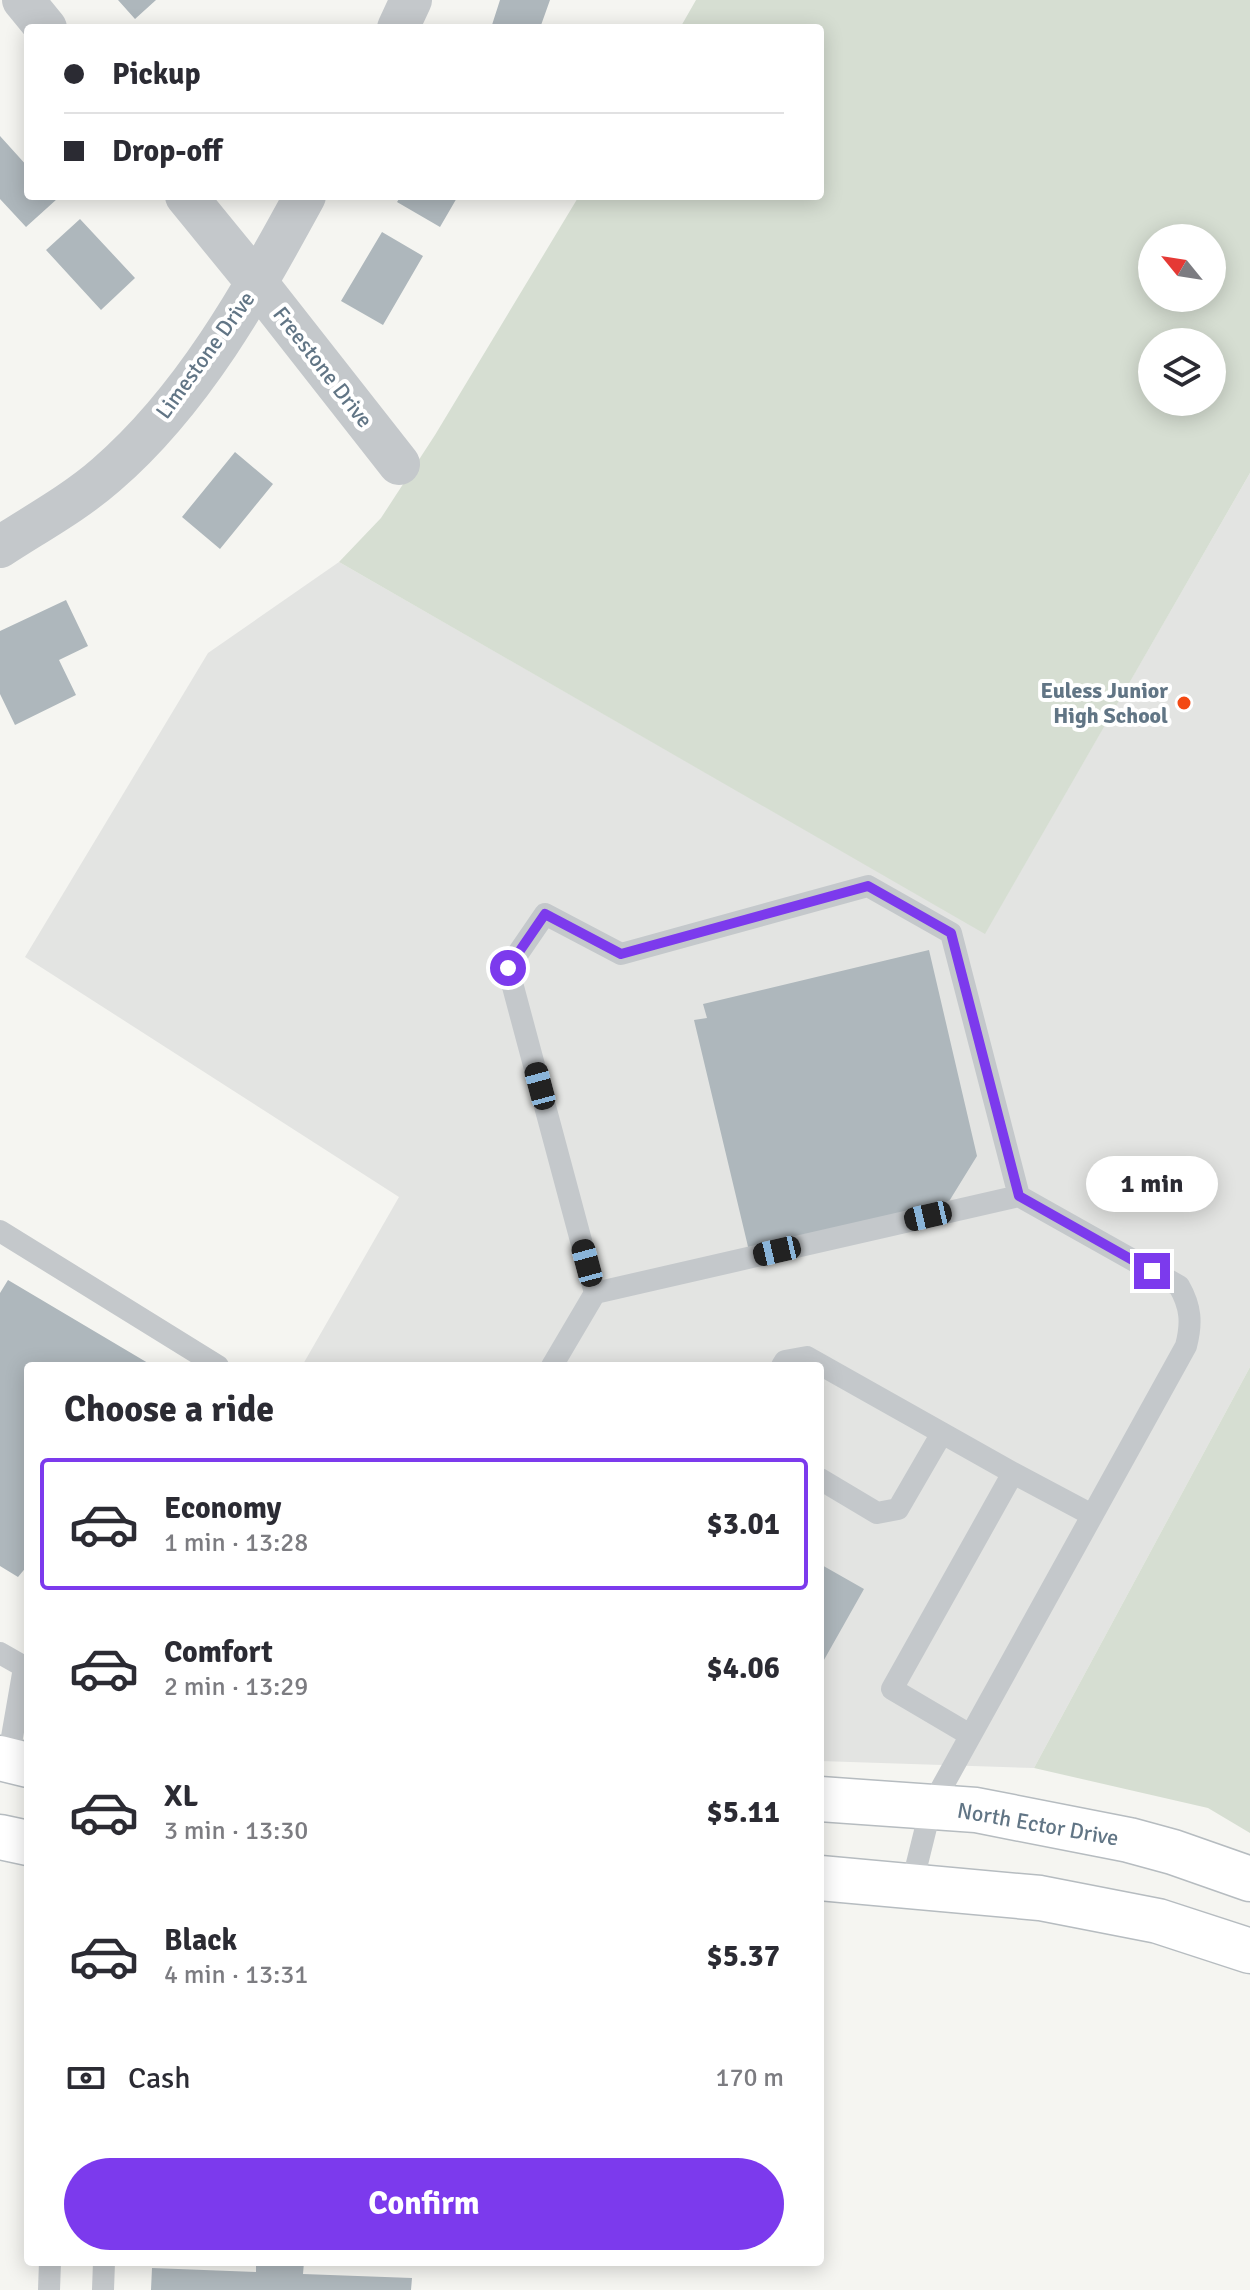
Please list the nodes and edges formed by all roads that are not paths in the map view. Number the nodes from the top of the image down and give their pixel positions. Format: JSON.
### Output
{"nodes":[{"id":1,"x":23,"y":0,"type":"edge"},
{"id":2,"x":411,"y":0,"type":"edge"},
{"id":3,"x":43,"y":24,"type":"edge"},
{"id":4,"x":400,"y":24,"type":"edge"},
{"id":5,"x":189,"y":200,"type":"edge"},
{"id":6,"x":303,"y":200,"type":"edge"},
{"id":7,"x":257,"y":283,"type":"junction"},
{"id":8,"x":399,"y":464,"type":"dead end"},
{"id":9,"x":0,"y":547,"type":"edge"},
{"id":10,"x":1019,"y":1196,"type":"junction"},
{"id":11,"x":0,"y":1231,"type":"edge"},
{"id":12,"x":595,"y":1293,"type":"junction"},
{"id":13,"x":212,"y":1362,"type":"edge"},
{"id":14,"x":554,"y":1362,"type":"edge"},
{"id":15,"x":784,"y":1362,"type":"edge"},
{"id":16,"x":816,"y":1362,"type":"edge"},
{"id":17,"x":824,"y":1367,"type":"edge"},
{"id":18,"x":942,"y":1433,"type":"junction"},
{"id":19,"x":1013,"y":1473,"type":"junction"},
{"id":20,"x":824,"y":1481,"type":"edge"},
{"id":21,"x":1092,"y":1515,"type":"junction"},
{"id":22,"x":0,"y":1653,"type":"edge"},
{"id":23,"x":24,"y":1667,"type":"edge"},
{"id":24,"x":24,"y":1681,"type":"edge"},
{"id":25,"x":970,"y":1735,"type":"junction"},
{"id":26,"x":12,"y":1761,"type":"edge"},
{"id":27,"x":824,"y":1799,"type":"edge"},
{"id":28,"x":931,"y":1807,"type":"junction"},
{"id":29,"x":0,"y":1837,"type":"edge"},
{"id":30,"x":24,"y":1842,"type":"edge"},
{"id":31,"x":824,"y":1878,"type":"edge"},
{"id":32,"x":1250,"y":1879,"type":"edge"},
{"id":33,"x":911,"y":1888,"type":"junction"},
{"id":34,"x":1250,"y":1951,"type":"edge"},
{"id":35,"x":50,"y":2266,"type":"edge"},
{"id":36,"x":104,"y":2266,"type":"edge"},
{"id":37,"x":49,"y":2290,"type":"edge"},
{"id":38,"x":103,"y":2290,"type":"edge"}],
"edges":[{"from":1,"to":3,"type":"street"},
{"from":2,"to":4,"type":"street"},
{"from":5,"to":7,"type":"street","name":"Freestone Drive"},
{"from":6,"to":7,"type":"street","name":"Limestone Drive"},
{"from":7,"to":8,"type":"street","name":"Freestone Drive"},
{"from":7,"to":9,"type":"street","name":"Limestone Drive"},
{"from":10,"to":12,"type":"lane"},
{"from":10,"to":12,"type":"lane"},
{"from":10,"to":21,"type":"lane"},
{"from":11,"to":13,"type":"lane"},
{"from":12,"to":14,"type":"lane"},
{"from":15,"to":16,"type":"lane"},
{"from":17,"to":18,"type":"lane"},
{"from":18,"to":19,"type":"lane"},
{"from":18,"to":20,"type":"lane"},
{"from":19,"to":21,"type":"lane"},
{"from":19,"to":25,"type":"lane"},
{"from":21,"to":25,"type":"lane"},
{"from":22,"to":23,"type":"lane"},
{"from":24,"to":26,"type":"lane"},
{"from":25,"to":28,"type":"lane"},
{"from":27,"to":28,"type":"street","name":"North Ector Drive"},
{"from":28,"to":32,"type":"street","name":"North Ector Drive"},
{"from":28,"to":33,"type":"lane"},
{"from":29,"to":30,"type":"street"},
{"from":31,"to":33,"type":"street"},
{"from":33,"to":34,"type":"street"},
{"from":35,"to":37,"type":"lane"},
{"from":36,"to":38,"type":"lane"}]}
